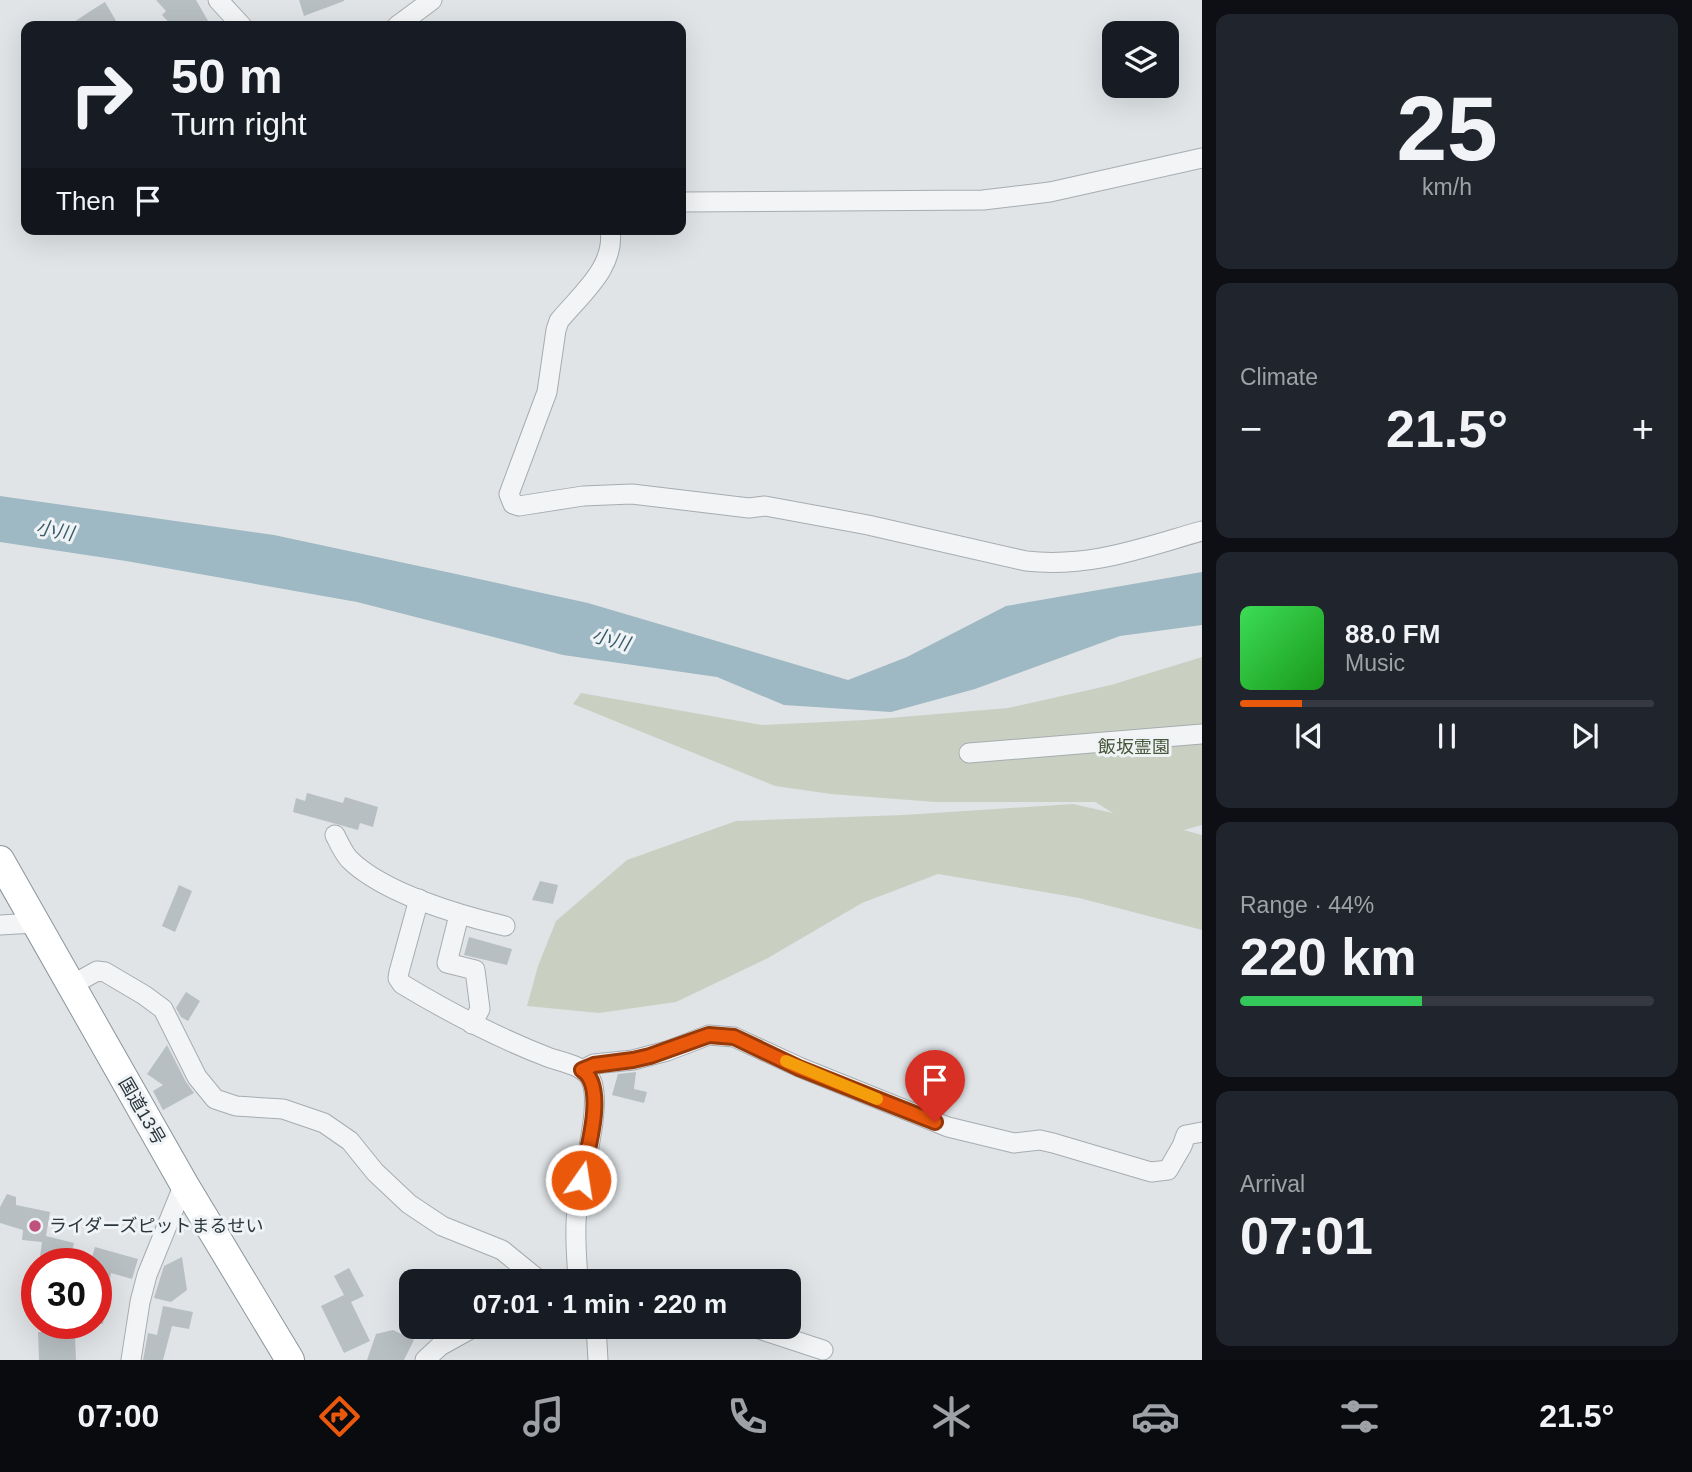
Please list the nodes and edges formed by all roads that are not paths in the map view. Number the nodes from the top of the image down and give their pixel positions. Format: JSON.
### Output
{"nodes":[{"id":1,"x":218,"y":0,"type":"edge"},
{"id":2,"x":432,"y":0,"type":"edge"},
{"id":3,"x":237,"y":21,"type":"edge"},
{"id":4,"x":404,"y":21,"type":"edge"},
{"id":5,"x":1202,"y":158,"type":"edge"},
{"id":6,"x":686,"y":202,"type":"edge"},
{"id":7,"x":610,"y":235,"type":"edge"},
{"id":8,"x":1202,"y":531,"type":"edge"},
{"id":9,"x":1202,"y":734,"type":"edge"},
{"id":10,"x":969,"y":753,"type":"dead end"},
{"id":11,"x":335,"y":835,"type":"dead end"},
{"id":12,"x":0,"y":860,"type":"edge"},
{"id":13,"x":419,"y":899,"type":"junction"},
{"id":14,"x":459,"y":915,"type":"junction"},
{"id":15,"x":35,"y":923,"type":"junction"},
{"id":16,"x":0,"y":925,"type":"edge"},
{"id":17,"x":505,"y":926,"type":"dead end"},
{"id":18,"x":70,"y":986,"type":"junction"},
{"id":19,"x":472,"y":1024,"type":"junction"},
{"id":20,"x":582,"y":1070,"type":"junction"},
{"id":21,"x":1202,"y":1132,"type":"edge"},
{"id":22,"x":184,"y":1184,"type":"junction"},
{"id":23,"x":525,"y":1269,"type":"edge"},
{"id":24,"x":583,"y":1269,"type":"edge"},
{"id":25,"x":453,"y":1339,"type":"edge"},
{"id":26,"x":597,"y":1339,"type":"edge"},
{"id":27,"x":790,"y":1339,"type":"edge"},
{"id":28,"x":823,"y":1350,"type":"dead end"},
{"id":29,"x":131,"y":1360,"type":"edge"},
{"id":30,"x":290,"y":1360,"type":"edge"},
{"id":31,"x":425,"y":1360,"type":"edge"},
{"id":32,"x":598,"y":1360,"type":"edge"}],
"edges":[{"from":1,"to":3,"type":"street"},
{"from":2,"to":4,"type":"street"},
{"from":5,"to":6,"type":"street"},
{"from":7,"to":8,"type":"street"},
{"from":9,"to":10,"type":"street"},
{"from":11,"to":13,"type":"street"},
{"from":12,"to":15,"type":"highway","name":"国道13号"},
{"from":13,"to":14,"type":"street"},
{"from":13,"to":19,"type":"street"},
{"from":14,"to":17,"type":"street"},
{"from":14,"to":19,"type":"street"},
{"from":15,"to":16,"type":"street"},
{"from":15,"to":18,"type":"highway","name":"国道13号"},
{"from":18,"to":22,"type":"highway","name":"国道13号"},
{"from":18,"to":23,"type":"street"},
{"from":19,"to":20,"type":"street"},
{"from":20,"to":21,"type":"street"},
{"from":20,"to":24,"type":"street"},
{"from":22,"to":29,"type":"street"},
{"from":22,"to":30,"type":"highway","name":"国道13号"},
{"from":25,"to":31,"type":"street"},
{"from":26,"to":32,"type":"street"},
{"from":27,"to":28,"type":"street"}]}
